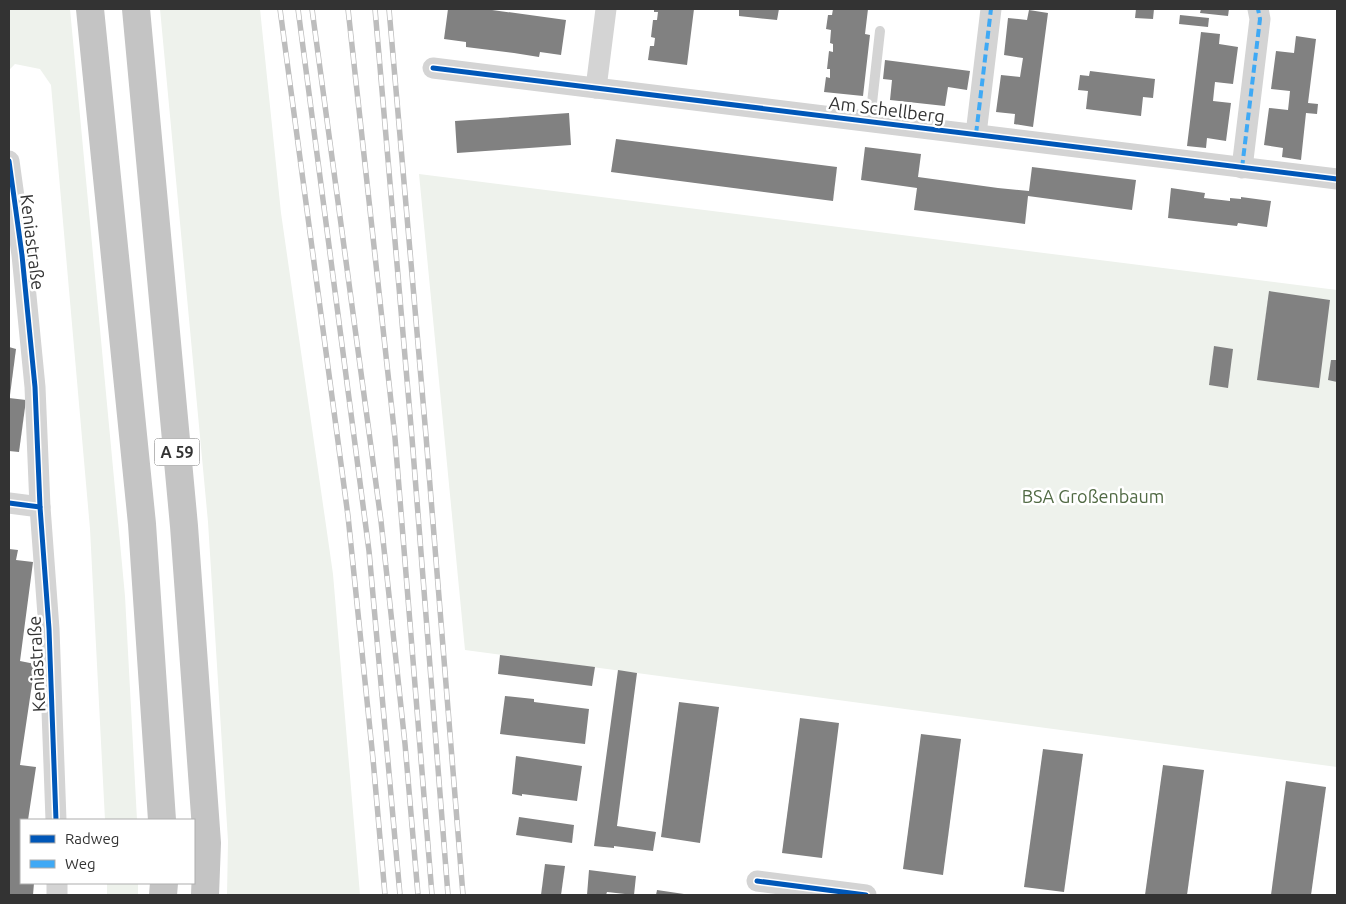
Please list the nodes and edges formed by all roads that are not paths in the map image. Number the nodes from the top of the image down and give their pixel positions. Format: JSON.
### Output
{"nodes":[{"id":1,"x":90,"y":9,"type":"edge"},
{"id":2,"x":136,"y":9,"type":"edge"},
{"id":3,"x":606,"y":9,"type":"edge"},
{"id":4,"x":991,"y":9,"type":"edge"},
{"id":5,"x":1258,"y":9,"type":"edge"},
{"id":6,"x":880,"y":31,"type":"dead end"},
{"id":7,"x":433,"y":68,"type":"dead end"},
{"id":8,"x":596,"y":88,"type":"junction"},
{"id":9,"x":870,"y":121,"type":"junction"},
{"id":10,"x":976,"y":134,"type":"junction"},
{"id":11,"x":9,"y":161,"type":"edge"},
{"id":12,"x":1242,"y":168,"type":"junction"},
{"id":13,"x":1337,"y":179,"type":"edge"},
{"id":14,"x":9,"y":503,"type":"edge"},
{"id":15,"x":40,"y":507,"type":"junction"},
{"id":16,"x":56,"y":819,"type":"edge"},
{"id":17,"x":162,"y":819,"type":"edge"},
{"id":18,"x":758,"y":881,"type":"dead end"},
{"id":19,"x":206,"y":895,"type":"edge"},
{"id":20,"x":866,"y":895,"type":"edge"}],
"edges":[{"from":1,"to":17,"type":"highway","number":"A 59"},
{"from":2,"to":19,"type":"highway","number":"A 59"},
{"from":3,"to":8,"type":"street"},
{"from":4,"to":10,"type":"street"},
{"from":5,"to":12,"type":"street"},
{"from":6,"to":9,"type":"lane"},
{"from":7,"to":8,"type":"street","name":"Am Schellberg"},
{"from":8,"to":9,"type":"street","name":"Am Schellberg"},
{"from":9,"to":10,"type":"street","name":"Am Schellberg"},
{"from":10,"to":12,"type":"street","name":"Am Schellberg"},
{"from":11,"to":15,"type":"street","name":"Keniastraße"},
{"from":12,"to":13,"type":"street","name":"Am Schellberg"},
{"from":14,"to":15,"type":"street"},
{"from":15,"to":16,"type":"street","name":"Keniastraße"},
{"from":18,"to":20,"type":"street"}]}
